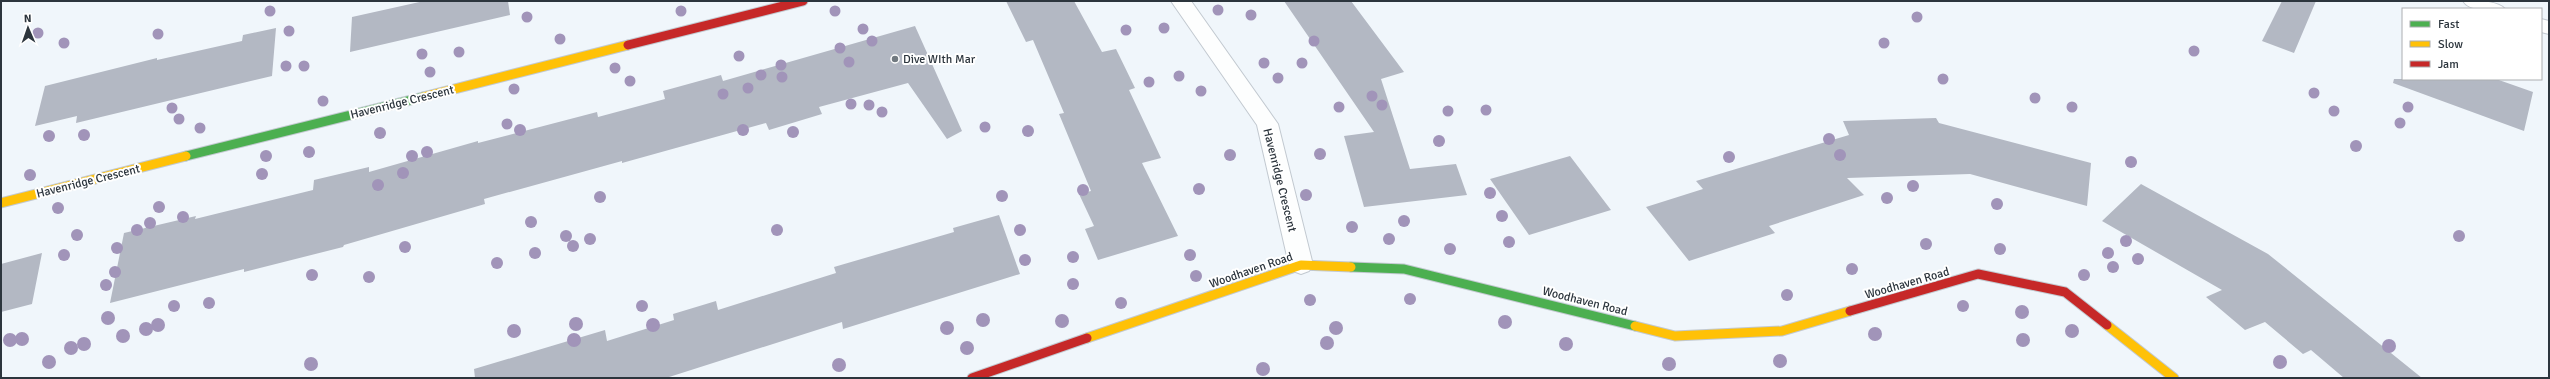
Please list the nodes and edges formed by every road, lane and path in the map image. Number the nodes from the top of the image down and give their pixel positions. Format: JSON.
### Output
{"nodes":[{"id":1,"x":803,"y":1,"type":"edge"},
{"id":2,"x":1182,"y":1,"type":"edge"},
{"id":3,"x":2473,"y":1,"type":"edge"},
{"id":4,"x":2492,"y":8,"type":"edge"},
{"id":5,"x":1,"y":203,"type":"edge"},
{"id":6,"x":1301,"y":265,"type":"junction"},
{"id":7,"x":972,"y":378,"type":"edge"},
{"id":8,"x":2174,"y":378,"type":"edge"}],
"edges":[{"from":1,"to":5,"type":"street","name":"Havenridge Crescent"},
{"from":2,"to":6,"type":"street","name":"Havenridge Crescent"},
{"from":3,"to":4,"type":"street"},
{"from":6,"to":7,"type":"street","name":"Woodhaven Road"},
{"from":6,"to":8,"type":"street","name":"Woodhaven Road"}]}
